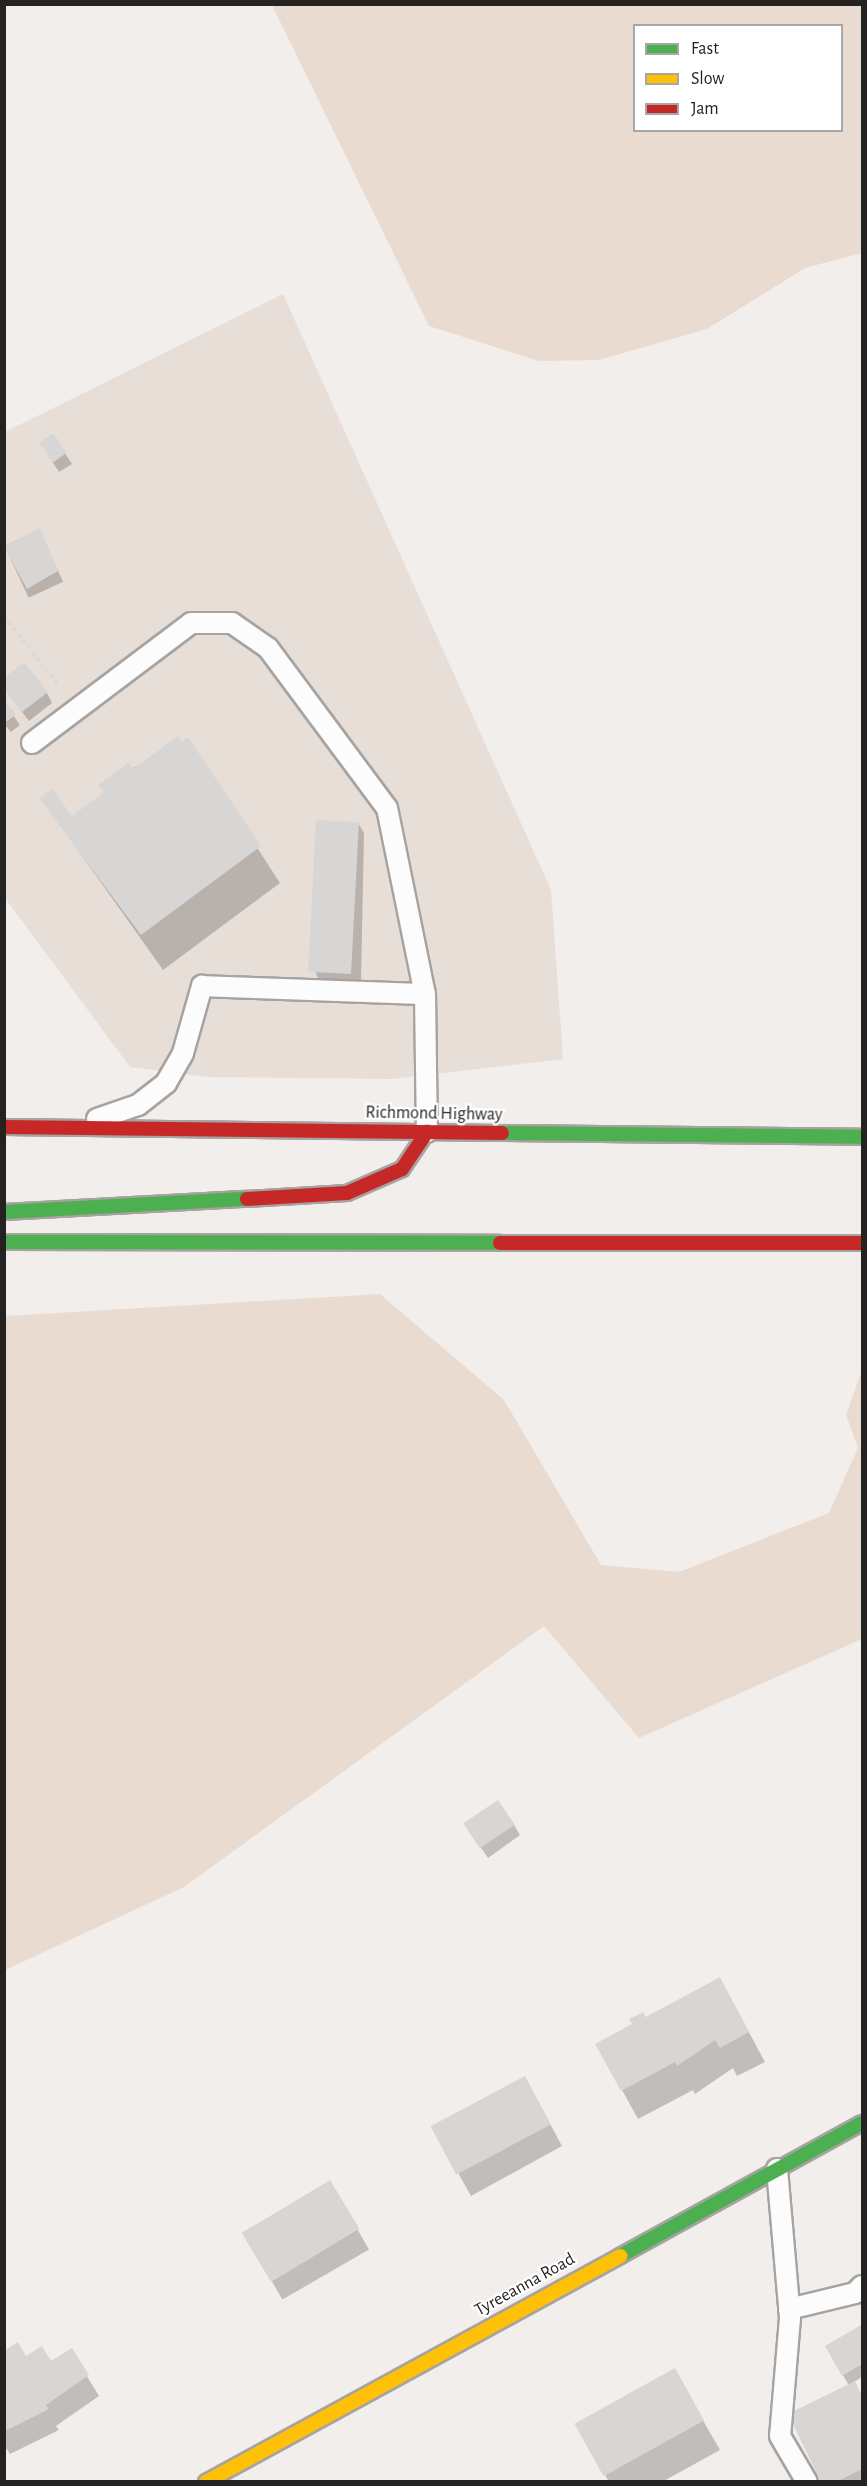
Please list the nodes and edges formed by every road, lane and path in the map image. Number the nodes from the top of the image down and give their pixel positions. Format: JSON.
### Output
{"nodes":[{"id":1,"x":4,"y":616,"type":"edge"},
{"id":2,"x":76,"y":708,"type":"junction"},
{"id":3,"x":32,"y":743,"type":"dead end"},
{"id":4,"x":424,"y":994,"type":"junction"},
{"id":5,"x":4,"y":1127,"type":"edge"},
{"id":6,"x":70,"y":1128,"type":"junction"},
{"id":7,"x":427,"y":1132,"type":"junction"},
{"id":8,"x":862,"y":1137,"type":"edge"},
{"id":9,"x":4,"y":1212,"type":"edge"},
{"id":10,"x":4,"y":1242,"type":"edge"},
{"id":11,"x":862,"y":1243,"type":"edge"},
{"id":12,"x":862,"y":2123,"type":"edge"},
{"id":13,"x":777,"y":2169,"type":"junction"},
{"id":14,"x":862,"y":2286,"type":"edge"},
{"id":15,"x":789,"y":2309,"type":"junction"},
{"id":16,"x":206,"y":2481,"type":"edge"},
{"id":17,"x":807,"y":2481,"type":"edge"}],
"edges":[{"from":1,"to":2,"type":"path"},
{"from":2,"to":3,"type":"lane"},
{"from":2,"to":4,"type":"lane"},
{"from":4,"to":6,"type":"lane"},
{"from":4,"to":7,"type":"lane"},
{"from":5,"to":6,"type":"main road","name":"Richmond Highway"},
{"from":6,"to":7,"type":"main road","name":"Richmond Highway"},
{"from":7,"to":8,"type":"main road","name":"Richmond Highway"},
{"from":7,"to":9,"type":"main road"},
{"from":10,"to":11,"type":"main road"},
{"from":12,"to":13,"type":"main road","name":"Tyreeanna Road"},
{"from":13,"to":15,"type":"lane"},
{"from":13,"to":16,"type":"main road","name":"Tyreeanna Road"},
{"from":14,"to":15,"type":"lane"},
{"from":15,"to":17,"type":"lane"}]}
